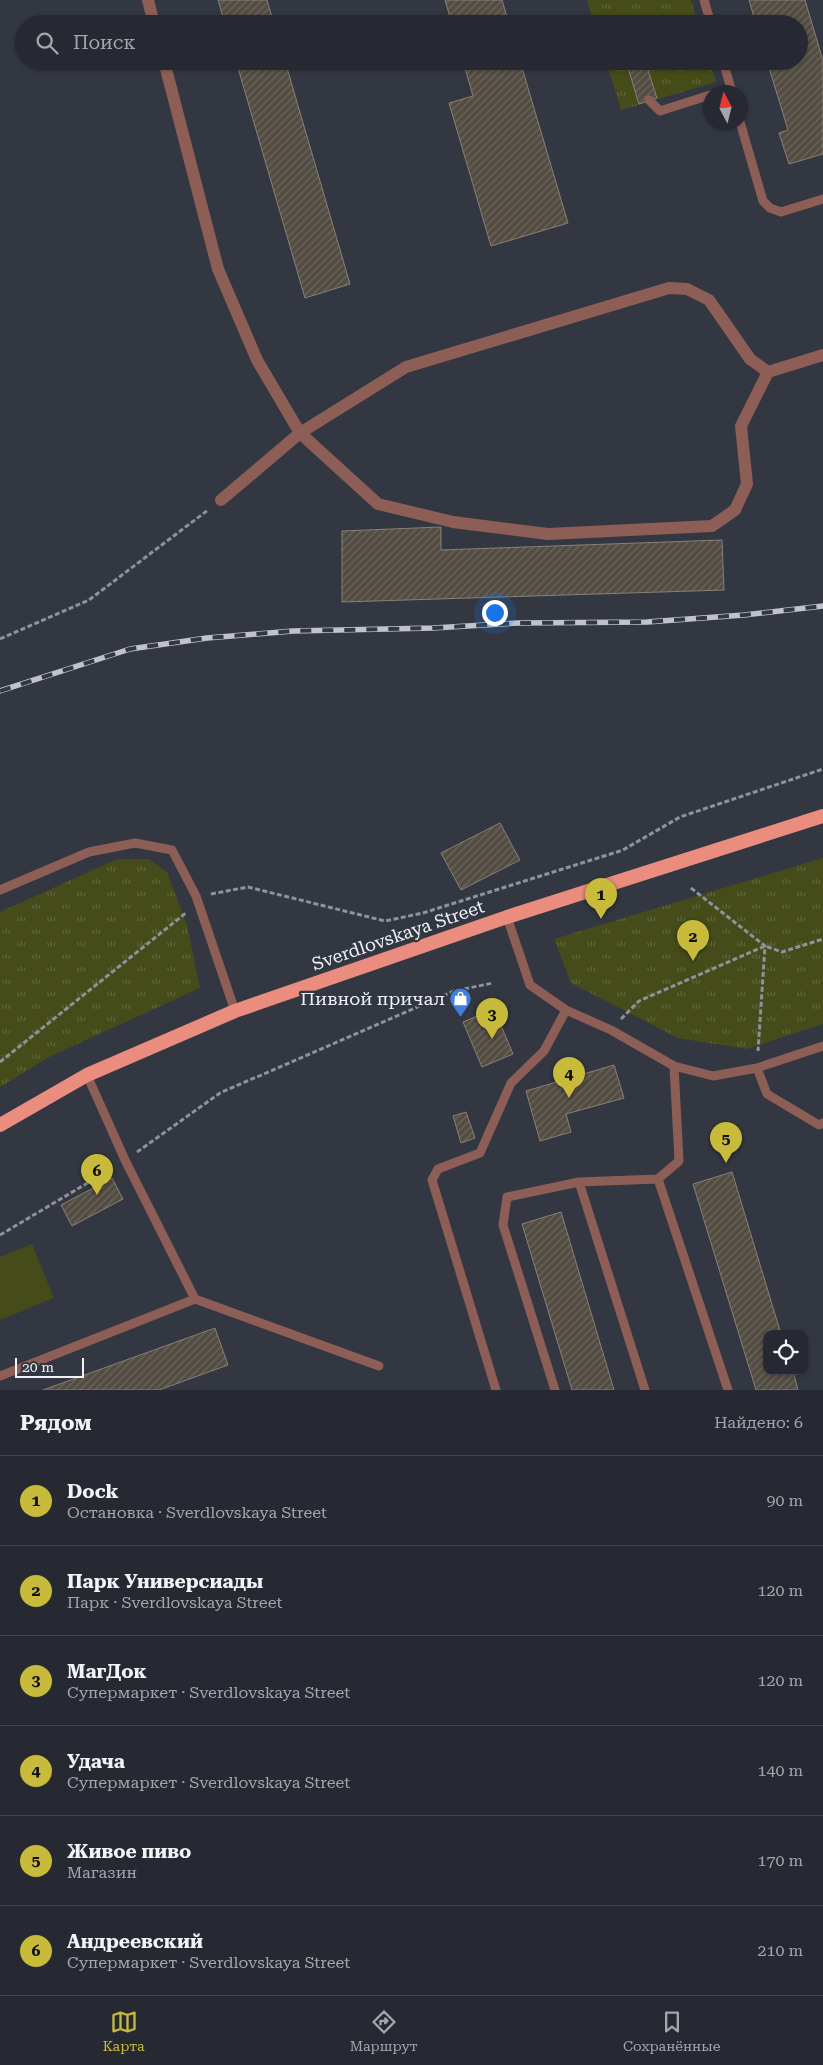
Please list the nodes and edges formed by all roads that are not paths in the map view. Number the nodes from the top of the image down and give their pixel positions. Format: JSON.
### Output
{"nodes":[{"id":1,"x":148,"y":0,"type":"edge"},
{"id":2,"x":704,"y":0,"type":"edge"},
{"id":3,"x":152,"y":15,"type":"edge"},
{"id":4,"x":708,"y":15,"type":"edge"},
{"id":5,"x":166,"y":70,"type":"edge"},
{"id":6,"x":725,"y":70,"type":"edge"},
{"id":7,"x":730,"y":85,"type":"edge"},
{"id":8,"x":703,"y":97,"type":"edge"},
{"id":9,"x":649,"y":100,"type":"dead end"},
{"id":10,"x":742,"y":130,"type":"edge"},
{"id":11,"x":823,"y":199,"type":"edge"},
{"id":12,"x":823,"y":355,"type":"edge"},
{"id":13,"x":768,"y":372,"type":"junction"},
{"id":14,"x":300,"y":433,"type":"junction"},
{"id":15,"x":221,"y":500,"type":"road end"},
{"id":16,"x":823,"y":816,"type":"edge"},
{"id":17,"x":0,"y":890,"type":"edge"},
{"id":18,"x":507,"y":917,"type":"junction"},
{"id":19,"x":566,"y":1010,"type":"junction"},
{"id":20,"x":235,"y":1011,"type":"junction"},
{"id":21,"x":823,"y":1046,"type":"edge"},
{"id":22,"x":674,"y":1066,"type":"junction"},
{"id":23,"x":758,"y":1068,"type":"junction"},
{"id":24,"x":87,"y":1075,"type":"junction"},
{"id":25,"x":823,"y":1123,"type":"edge"},
{"id":26,"x":0,"y":1125,"type":"edge"},
{"id":27,"x":658,"y":1179,"type":"junction"},
{"id":28,"x":580,"y":1182,"type":"junction"},
{"id":29,"x":195,"y":1299,"type":"junction"},
{"id":30,"x":379,"y":1366,"type":"dead end"},
{"id":31,"x":0,"y":1376,"type":"edge"},
{"id":32,"x":496,"y":1390,"type":"edge"},
{"id":33,"x":555,"y":1390,"type":"edge"},
{"id":34,"x":645,"y":1390,"type":"edge"},
{"id":35,"x":728,"y":1390,"type":"edge"}],
"edges":[{"from":1,"to":3,"type":"street"},
{"from":2,"to":4,"type":"lane"},
{"from":5,"to":14,"type":"street"},
{"from":6,"to":7,"type":"lane"},
{"from":8,"to":9,"type":"lane"},
{"from":10,"to":11,"type":"lane"},
{"from":12,"to":13,"type":"street"},
{"from":13,"to":14,"type":"street"},
{"from":13,"to":14,"type":"street"},
{"from":14,"to":15,"type":"street"},
{"from":16,"to":18,"type":"highway","name":"Sverdlovskaya Street"},
{"from":17,"to":20,"type":"lane"},
{"from":18,"to":19,"type":"lane"},
{"from":18,"to":20,"type":"highway","name":"Sverdlovskaya Street"},
{"from":19,"to":22,"type":"lane"},
{"from":19,"to":32,"type":"lane"},
{"from":20,"to":24,"type":"highway","name":"Sverdlovskaya Street"},
{"from":21,"to":23,"type":"lane"},
{"from":22,"to":23,"type":"lane"},
{"from":22,"to":27,"type":"lane"},
{"from":23,"to":25,"type":"lane"},
{"from":24,"to":26,"type":"highway","name":"Sverdlovskaya Street"},
{"from":24,"to":29,"type":"lane"},
{"from":27,"to":28,"type":"lane"},
{"from":27,"to":35,"type":"lane"},
{"from":28,"to":33,"type":"lane"},
{"from":28,"to":34,"type":"lane"},
{"from":29,"to":30,"type":"lane"},
{"from":29,"to":31,"type":"lane"}]}
